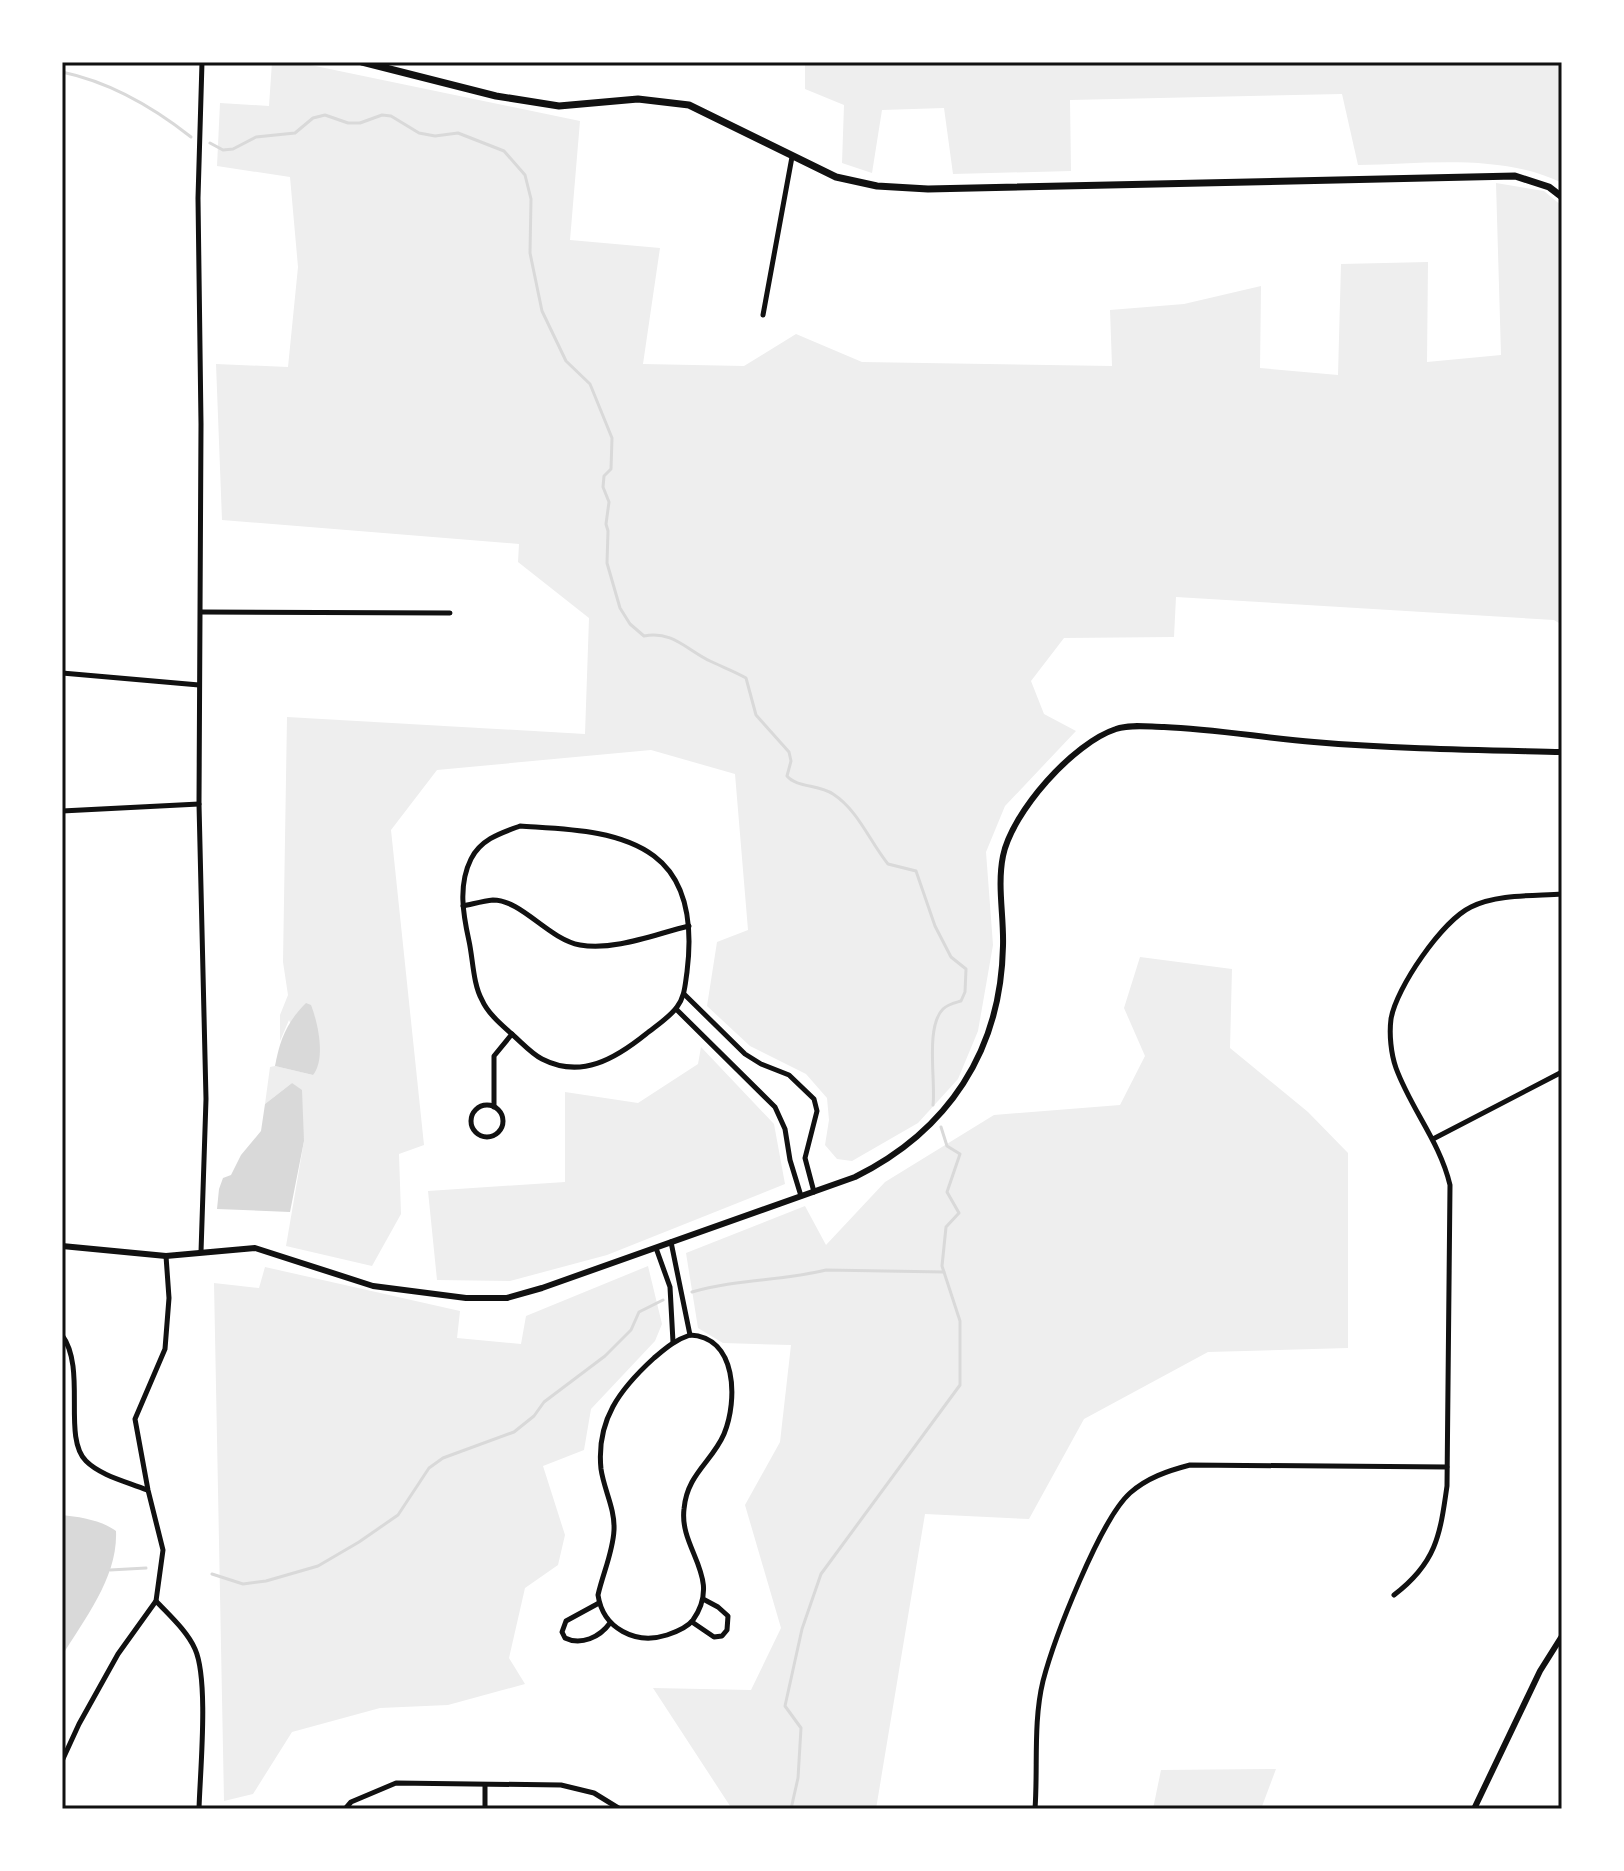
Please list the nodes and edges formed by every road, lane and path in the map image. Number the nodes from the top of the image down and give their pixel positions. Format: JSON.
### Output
{"nodes":[{"id":1,"x":202,"y":62,"type":"edge"},
{"id":2,"x":362,"y":62,"type":"edge"},
{"id":3,"x":792,"y":157,"type":"junction"},
{"id":4,"x":1562,"y":197,"type":"edge"},
{"id":5,"x":763,"y":315,"type":"dead end"},
{"id":6,"x":201,"y":612,"type":"junction"},
{"id":7,"x":450,"y":613,"type":"dead end"},
{"id":8,"x":62,"y":673,"type":"edge"},
{"id":9,"x":199,"y":685,"type":"junction"},
{"id":10,"x":1562,"y":752,"type":"edge"},
{"id":11,"x":199,"y":804,"type":"junction"},
{"id":12,"x":62,"y":811,"type":"edge"},
{"id":13,"x":1562,"y":894,"type":"edge"},
{"id":14,"x":463,"y":906,"type":"junction"},
{"id":15,"x":689,"y":926,"type":"junction"},
{"id":16,"x":684,"y":994,"type":"junction"},
{"id":17,"x":676,"y":1009,"type":"junction"},
{"id":18,"x":512,"y":1034,"type":"junction"},
{"id":19,"x":1562,"y":1072,"type":"edge"},
{"id":20,"x":494,"y":1107,"type":"junction"},
{"id":21,"x":1433,"y":1139,"type":"junction"},
{"id":22,"x":814,"y":1192,"type":"junction"},
{"id":23,"x":801,"y":1196,"type":"junction"},
{"id":24,"x":671,"y":1242,"type":"junction"},
{"id":25,"x":62,"y":1246,"type":"edge"},
{"id":26,"x":656,"y":1248,"type":"junction"},
{"id":27,"x":201,"y":1252,"type":"junction"},
{"id":28,"x":166,"y":1256,"type":"junction"},
{"id":29,"x":62,"y":1335,"type":"edge"},
{"id":30,"x":690,"y":1335,"type":"junction"},
{"id":31,"x":673,"y":1342,"type":"junction"},
{"id":32,"x":1447,"y":1467,"type":"junction"},
{"id":33,"x":148,"y":1490,"type":"junction"},
{"id":34,"x":1394,"y":1595,"type":"dead end"},
{"id":35,"x":703,"y":1599,"type":"junction"},
{"id":36,"x":156,"y":1601,"type":"junction"},
{"id":37,"x":599,"y":1603,"type":"junction"},
{"id":38,"x":692,"y":1622,"type":"junction"},
{"id":39,"x":610,"y":1623,"type":"junction"},
{"id":40,"x":1562,"y":1636,"type":"edge"},
{"id":41,"x":62,"y":1761,"type":"edge"},
{"id":42,"x":485,"y":1785,"type":"junction"},
{"id":43,"x":199,"y":1809,"type":"edge"},
{"id":44,"x":345,"y":1809,"type":"edge"},
{"id":45,"x":485,"y":1809,"type":"edge"},
{"id":46,"x":620,"y":1809,"type":"edge"},
{"id":47,"x":1035,"y":1809,"type":"edge"},
{"id":48,"x":1474,"y":1809,"type":"edge"}],
"edges":[{"from":1,"to":6,"type":"street"},
{"from":2,"to":3,"type":"main road"},
{"from":3,"to":4,"type":"main road"},
{"from":3,"to":5,"type":"street"},
{"from":6,"to":7,"type":"street"},
{"from":6,"to":9,"type":"street"},
{"from":8,"to":9,"type":"street"},
{"from":9,"to":11,"type":"street"},
{"from":10,"to":22,"type":"street"},
{"from":11,"to":12,"type":"street"},
{"from":11,"to":27,"type":"street"},
{"from":13,"to":21,"type":"street"},
{"from":14,"to":15,"type":"street"},
{"from":14,"to":15,"type":"street"},
{"from":14,"to":18,"type":"street"},
{"from":15,"to":16,"type":"street"},
{"from":16,"to":17,"type":"street"},
{"from":16,"to":22,"type":"street"},
{"from":17,"to":18,"type":"street"},
{"from":17,"to":23,"type":"street"},
{"from":18,"to":20,"type":"street"},
{"from":19,"to":21,"type":"street"},
{"from":20,"to":20,"type":"street"},
{"from":21,"to":32,"type":"street"},
{"from":22,"to":23,"type":"street"},
{"from":23,"to":24,"type":"street"},
{"from":24,"to":26,"type":"street"},
{"from":24,"to":30,"type":"street"},
{"from":25,"to":28,"type":"street"},
{"from":26,"to":27,"type":"street"},
{"from":26,"to":31,"type":"street"},
{"from":27,"to":28,"type":"street"},
{"from":28,"to":33,"type":"street"},
{"from":29,"to":33,"type":"street"},
{"from":30,"to":31,"type":"street"},
{"from":30,"to":35,"type":"street"},
{"from":31,"to":37,"type":"street"},
{"from":32,"to":34,"type":"street"},
{"from":32,"to":47,"type":"street"},
{"from":33,"to":36,"type":"street"},
{"from":35,"to":38,"type":"street"},
{"from":35,"to":38,"type":"street"},
{"from":36,"to":41,"type":"street"},
{"from":36,"to":43,"type":"street"},
{"from":37,"to":39,"type":"street"},
{"from":37,"to":39,"type":"street"},
{"from":38,"to":39,"type":"street"},
{"from":40,"to":48,"type":"street"},
{"from":42,"to":44,"type":"street"},
{"from":42,"to":45,"type":"street"},
{"from":42,"to":46,"type":"street"}]}
